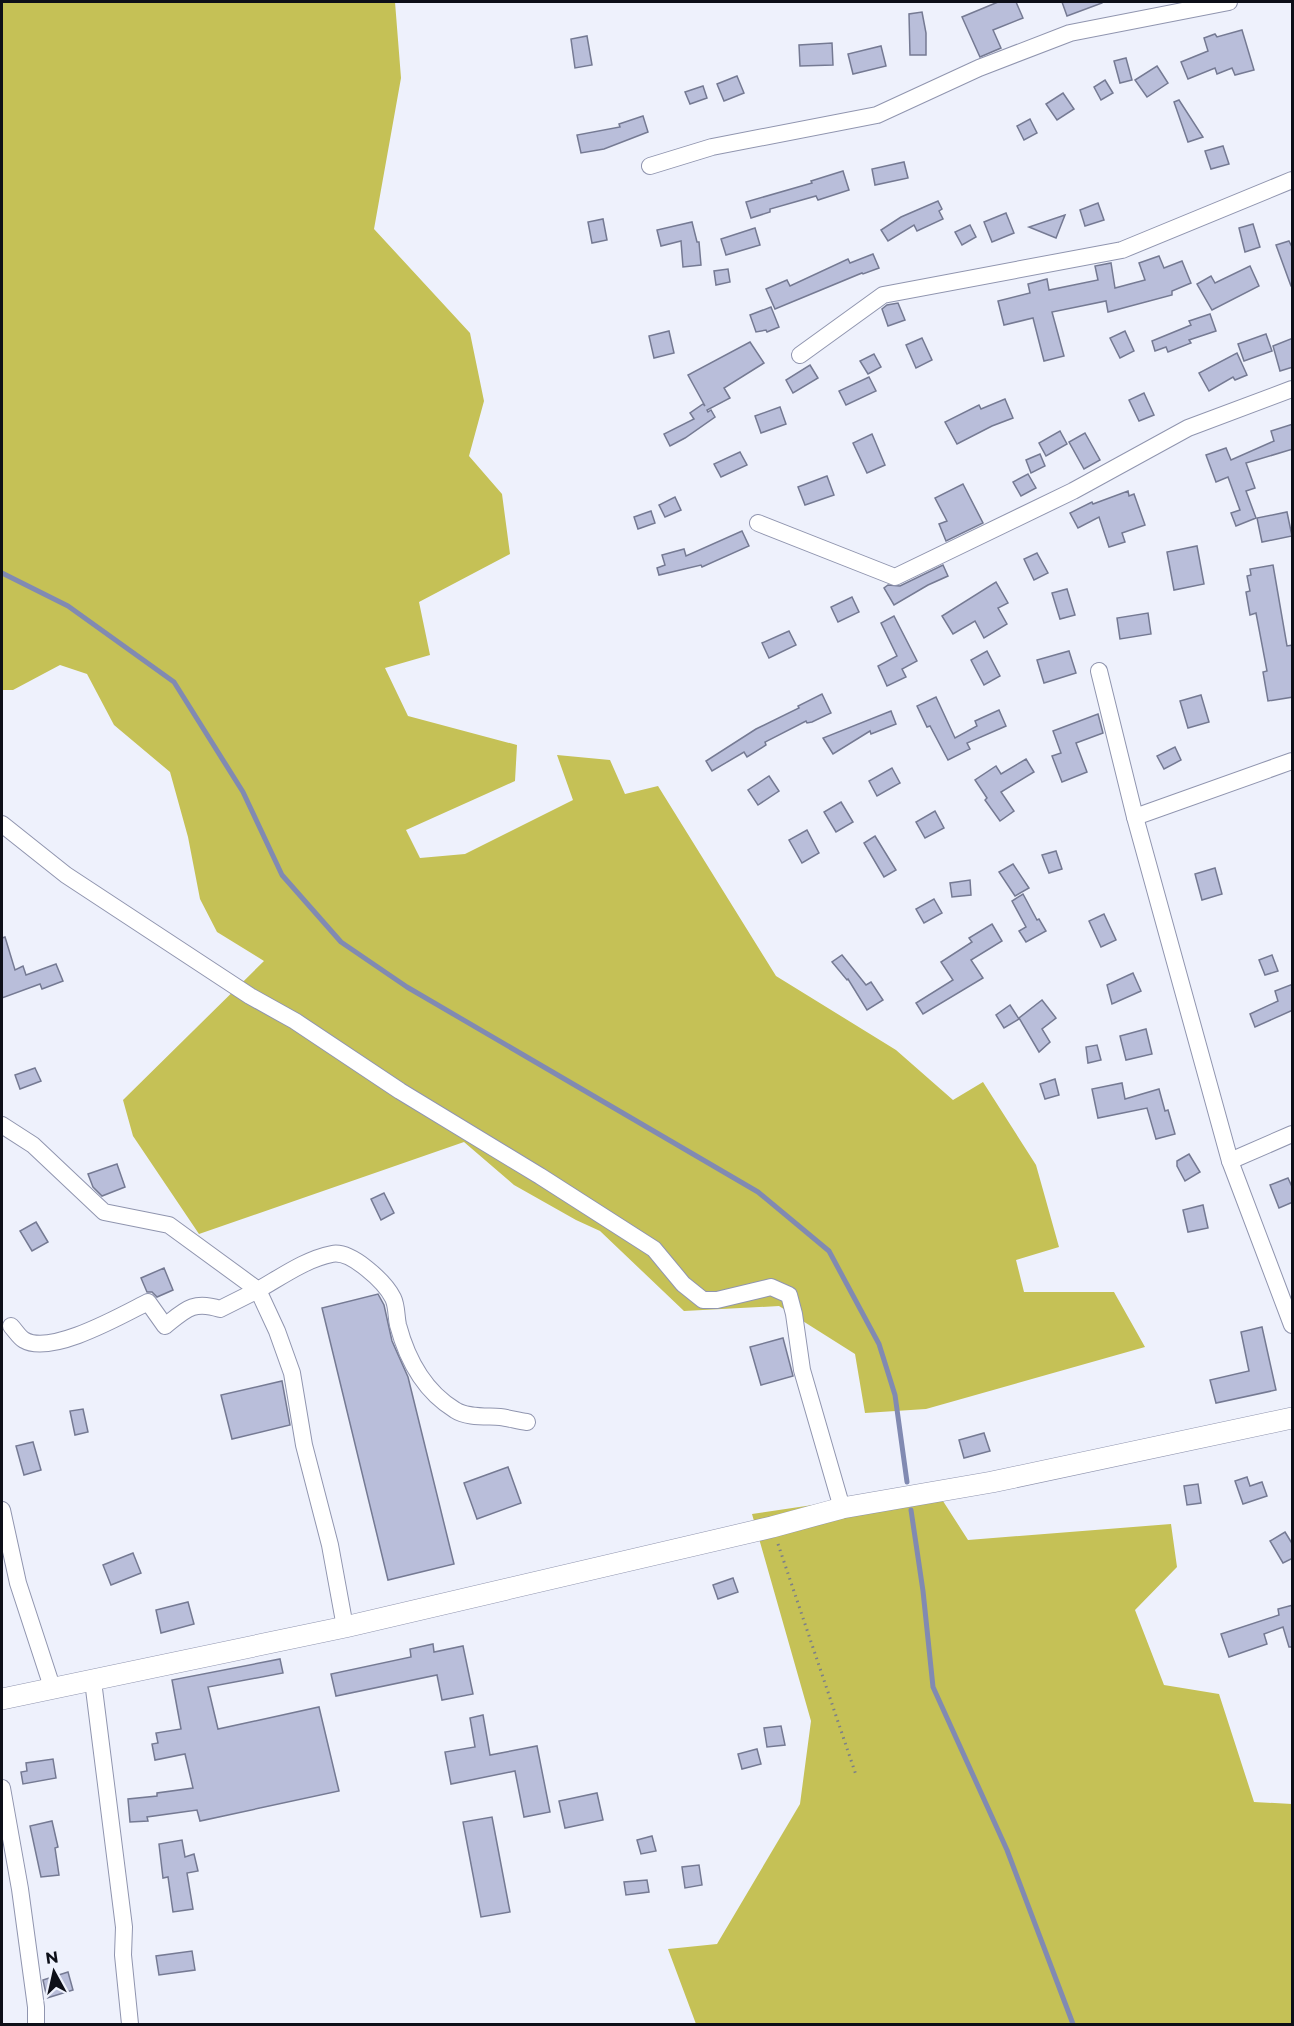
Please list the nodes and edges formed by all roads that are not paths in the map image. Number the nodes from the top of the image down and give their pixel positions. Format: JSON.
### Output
{"nodes":[{"id":1,"x":1228,"y":2,"type":"edge"},
{"id":2,"x":650,"y":166,"type":"dead end"},
{"id":3,"x":1293,"y":180,"type":"edge"},
{"id":4,"x":800,"y":355,"type":"dead end"},
{"id":5,"x":1293,"y":389,"type":"edge"},
{"id":6,"x":758,"y":523,"type":"dead end"},
{"id":7,"x":1099,"y":670,"type":"dead end"},
{"id":8,"x":1293,"y":761,"type":"edge"},
{"id":9,"x":1135,"y":817,"type":"junction"},
{"id":10,"x":2,"y":824,"type":"edge"},
{"id":11,"x":2,"y":1125,"type":"edge"},
{"id":12,"x":1293,"y":1134,"type":"edge"},
{"id":13,"x":1230,"y":1161,"type":"junction"},
{"id":14,"x":258,"y":1290,"type":"junction"},
{"id":15,"x":1293,"y":1325,"type":"edge"},
{"id":16,"x":11,"y":1326,"type":"dead end"},
{"id":17,"x":1293,"y":1418,"type":"edge"},
{"id":18,"x":527,"y":1422,"type":"dead end"},
{"id":19,"x":842,"y":1508,"type":"junction"},
{"id":20,"x":2,"y":1510,"type":"edge"},
{"id":21,"x":345,"y":1627,"type":"junction"},
{"id":22,"x":93,"y":1681,"type":"junction"},
{"id":23,"x":53,"y":1690,"type":"junction"},
{"id":24,"x":2,"y":1700,"type":"edge"},
{"id":25,"x":2,"y":1788,"type":"edge"},
{"id":26,"x":36,"y":2025,"type":"edge"},
{"id":27,"x":130,"y":2025,"type":"edge"}],
"edges":[{"from":1,"to":2,"type":"street"},
{"from":3,"to":4,"type":"street"},
{"from":5,"to":6,"type":"street"},
{"from":7,"to":9,"type":"street"},
{"from":8,"to":9,"type":"street"},
{"from":9,"to":13,"type":"street"},
{"from":10,"to":19,"type":"street"},
{"from":11,"to":14,"type":"street"},
{"from":12,"to":13,"type":"street"},
{"from":13,"to":15,"type":"street"},
{"from":14,"to":16,"type":"street"},
{"from":14,"to":18,"type":"street"},
{"from":14,"to":21,"type":"street"},
{"from":17,"to":19,"type":"street"},
{"from":19,"to":21,"type":"street"},
{"from":20,"to":23,"type":"street"},
{"from":21,"to":22,"type":"street"},
{"from":22,"to":23,"type":"street"},
{"from":22,"to":27,"type":"street"},
{"from":23,"to":24,"type":"street"},
{"from":25,"to":26,"type":"street"}]}
